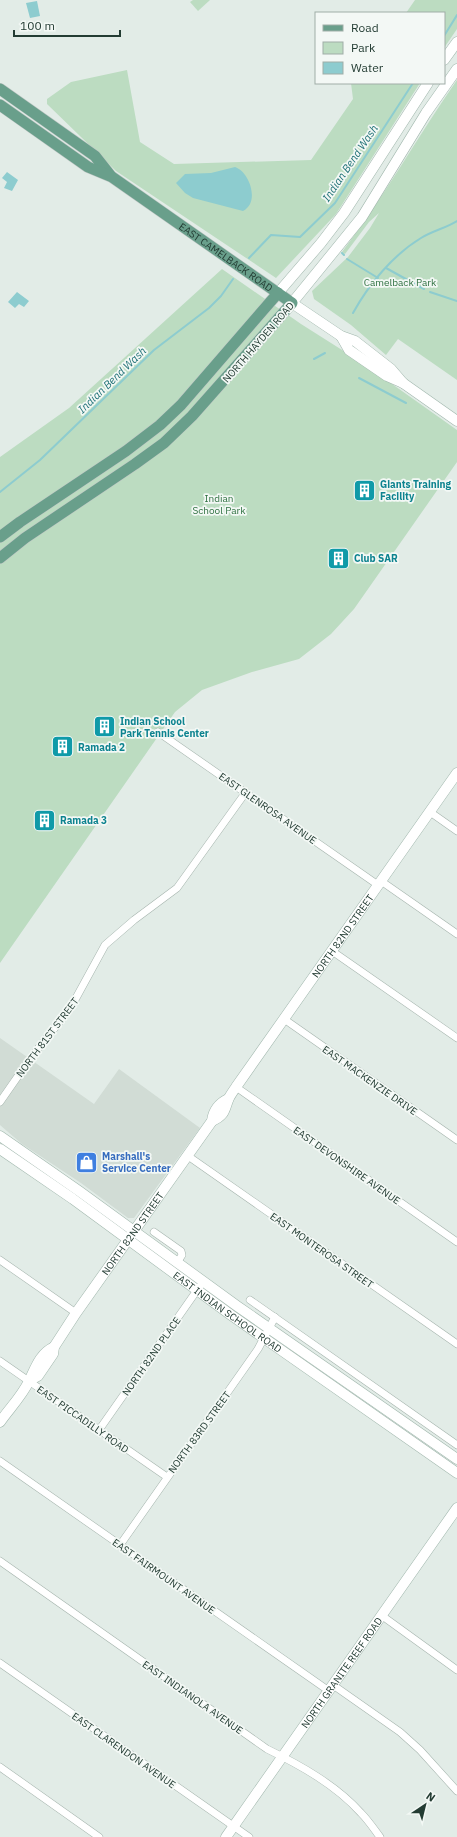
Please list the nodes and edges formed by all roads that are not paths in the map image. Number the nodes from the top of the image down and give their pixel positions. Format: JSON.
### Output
{"nodes":[{"id":1,"x":457,"y":42,"type":"edge"},
{"id":2,"x":445,"y":59,"type":"edge"},
{"id":3,"x":457,"y":69,"type":"edge"},
{"id":4,"x":427,"y":84,"type":"edge"},
{"id":5,"x":0,"y":89,"type":"edge"},
{"id":6,"x":0,"y":105,"type":"edge"},
{"id":7,"x":112,"y":177,"type":"junction"},
{"id":8,"x":278,"y":293,"type":"junction"},
{"id":9,"x":292,"y":303,"type":"junction"},
{"id":10,"x":457,"y":421,"type":"edge"},
{"id":11,"x":0,"y":537,"type":"edge"},
{"id":12,"x":0,"y":558,"type":"edge"},
{"id":13,"x":158,"y":732,"type":"dead end"},
{"id":14,"x":457,"y":773,"type":"edge"},
{"id":15,"x":246,"y":792,"type":"junction"},
{"id":16,"x":430,"y":812,"type":"junction"},
{"id":17,"x":457,"y":831,"type":"edge"},
{"id":18,"x":380,"y":883,"type":"junction"},
{"id":19,"x":457,"y":934,"type":"edge"},
{"id":20,"x":332,"y":951,"type":"junction"},
{"id":21,"x":284,"y":1019,"type":"junction"},
{"id":22,"x":457,"y":1038,"type":"edge"},
{"id":23,"x":236,"y":1087,"type":"junction"},
{"id":24,"x":0,"y":1102,"type":"edge"},
{"id":25,"x":0,"y":1136,"type":"edge"},
{"id":26,"x":457,"y":1140,"type":"edge"},
{"id":27,"x":0,"y":1149,"type":"edge"},
{"id":28,"x":188,"y":1156,"type":"junction"},
{"id":29,"x":134,"y":1232,"type":"junction"},
{"id":30,"x":154,"y":1232,"type":"dead end"},
{"id":31,"x":128,"y":1241,"type":"junction"},
{"id":32,"x":457,"y":1242,"type":"edge"},
{"id":33,"x":0,"y":1260,"type":"edge"},
{"id":34,"x":177,"y":1263,"type":"junction"},
{"id":35,"x":203,"y":1282,"type":"junction"},
{"id":36,"x":197,"y":1291,"type":"junction"},
{"id":37,"x":250,"y":1300,"type":"dead end"},
{"id":38,"x":76,"y":1313,"type":"junction"},
{"id":39,"x":275,"y":1317,"type":"junction"},
{"id":40,"x":269,"y":1328,"type":"junction"},
{"id":41,"x":264,"y":1338,"type":"junction"},
{"id":42,"x":457,"y":1344,"type":"edge"},
{"id":43,"x":0,"y":1361,"type":"edge"},
{"id":44,"x":29,"y":1381,"type":"junction"},
{"id":45,"x":0,"y":1422,"type":"edge"},
{"id":46,"x":99,"y":1430,"type":"junction"},
{"id":47,"x":456,"y":1444,"type":"edge"},
{"id":48,"x":453,"y":1456,"type":"edge"},
{"id":49,"x":0,"y":1461,"type":"edge"},
{"id":50,"x":457,"y":1473,"type":"edge"},
{"id":51,"x":167,"y":1477,"type":"junction"},
{"id":52,"x":457,"y":1508,"type":"edge"},
{"id":53,"x":120,"y":1545,"type":"junction"},
{"id":54,"x":0,"y":1561,"type":"edge"},
{"id":55,"x":381,"y":1615,"type":"junction"},
{"id":56,"x":0,"y":1663,"type":"edge"},
{"id":57,"x":457,"y":1670,"type":"edge"},
{"id":58,"x":331,"y":1688,"type":"junction"},
{"id":59,"x":283,"y":1756,"type":"junction"},
{"id":60,"x":0,"y":1767,"type":"edge"},
{"id":61,"x":457,"y":1792,"type":"edge"},
{"id":62,"x":233,"y":1826,"type":"junction"},
{"id":63,"x":99,"y":1837,"type":"edge"},
{"id":64,"x":226,"y":1837,"type":"edge"},
{"id":65,"x":248,"y":1837,"type":"edge"},
{"id":66,"x":380,"y":1837,"type":"edge"}],
"edges":[{"from":1,"to":2,"type":"main road"},
{"from":3,"to":9,"type":"main road","name":"NORTH HAYDEN ROAD"},
{"from":4,"to":8,"type":"main road","name":"NORTH HAYDEN ROAD"},
{"from":5,"to":7,"type":"main road","name":"EAST CAMELBACK ROAD"},
{"from":6,"to":7,"type":"main road","name":"EAST CAMELBACK ROAD"},
{"from":7,"to":8,"type":"main road","name":"EAST CAMELBACK ROAD"},
{"from":8,"to":9,"type":"main road","name":"EAST CAMELBACK ROAD"},
{"from":8,"to":11,"type":"main road","name":"NORTH HAYDEN ROAD"},
{"from":9,"to":10,"type":"main road","name":"EAST CAMELBACK ROAD"},
{"from":9,"to":12,"type":"main road","name":"NORTH HAYDEN ROAD"},
{"from":13,"to":15,"type":"street","name":"EAST GLENROSA AVENUE"},
{"from":14,"to":16,"type":"main road","name":"NORTH 82ND STREET"},
{"from":15,"to":18,"type":"street","name":"EAST GLENROSA AVENUE"},
{"from":15,"to":24,"type":"street","name":"NORTH 81ST STREET"},
{"from":16,"to":17,"type":"street"},
{"from":16,"to":18,"type":"main road","name":"NORTH 82ND STREET"},
{"from":18,"to":19,"type":"street","name":"EAST GLENROSA AVENUE"},
{"from":18,"to":20,"type":"main road","name":"NORTH 82ND STREET"},
{"from":20,"to":21,"type":"main road","name":"NORTH 82ND STREET"},
{"from":20,"to":22,"type":"street"},
{"from":21,"to":23,"type":"main road","name":"NORTH 82ND STREET"},
{"from":21,"to":26,"type":"street","name":"EAST MACKENZIE DRIVE"},
{"from":23,"to":28,"type":"main road","name":"NORTH 82ND STREET"},
{"from":23,"to":32,"type":"street","name":"EAST DEVONSHIRE AVENUE"},
{"from":25,"to":29,"type":"main road","name":"EAST INDIAN SCHOOL ROAD"},
{"from":27,"to":31,"type":"main road","name":"EAST INDIAN SCHOOL ROAD"},
{"from":28,"to":29,"type":"main road","name":"NORTH 82ND STREET"},
{"from":28,"to":42,"type":"street","name":"EAST MONTEROSA STREET"},
{"from":29,"to":31,"type":"main road","name":"NORTH 82ND STREET"},
{"from":29,"to":34,"type":"main road","name":"EAST INDIAN SCHOOL ROAD"},
{"from":30,"to":34,"type":"street","name":"EAST INDIAN SCHOOL ROAD"},
{"from":31,"to":36,"type":"main road","name":"EAST INDIAN SCHOOL ROAD"},
{"from":31,"to":38,"type":"main road","name":"NORTH 82ND STREET"},
{"from":33,"to":38,"type":"street"},
{"from":34,"to":35,"type":"main road","name":"EAST INDIAN SCHOOL ROAD"},
{"from":35,"to":36,"type":"street","name":"NORTH 82ND PLACE"},
{"from":35,"to":40,"type":"main road","name":"EAST INDIAN SCHOOL ROAD"},
{"from":36,"to":41,"type":"main road","name":"EAST INDIAN SCHOOL ROAD"},
{"from":36,"to":46,"type":"street","name":"NORTH 82ND PLACE"},
{"from":37,"to":39,"type":"street","name":"EAST INDIAN SCHOOL ROAD"},
{"from":38,"to":44,"type":"main road","name":"NORTH 82ND STREET"},
{"from":39,"to":40,"type":"street","name":"NORTH 83RD STREET"},
{"from":39,"to":47,"type":"street","name":"EAST INDIAN SCHOOL ROAD"},
{"from":40,"to":41,"type":"street","name":"NORTH 83RD STREET"},
{"from":40,"to":48,"type":"main road","name":"EAST INDIAN SCHOOL ROAD"},
{"from":41,"to":50,"type":"main road","name":"EAST INDIAN SCHOOL ROAD"},
{"from":41,"to":51,"type":"street","name":"NORTH 83RD STREET"},
{"from":43,"to":44,"type":"street","name":"EAST PICCADILLY ROAD"},
{"from":44,"to":45,"type":"main road","name":"NORTH 82ND STREET"},
{"from":44,"to":46,"type":"street","name":"EAST PICCADILLY ROAD"},
{"from":46,"to":51,"type":"street","name":"EAST PICCADILLY ROAD"},
{"from":47,"to":48,"type":"street","name":"EAST INDIAN SCHOOL ROAD"},
{"from":49,"to":53,"type":"street","name":"EAST FAIRMOUNT AVENUE"},
{"from":51,"to":53,"type":"street","name":"NORTH 83RD STREET"},
{"from":52,"to":55,"type":"main road","name":"NORTH GRANITE REEF ROAD"},
{"from":53,"to":58,"type":"street","name":"EAST FAIRMOUNT AVENUE"},
{"from":54,"to":59,"type":"street","name":"EAST INDIANOLA AVENUE"},
{"from":55,"to":57,"type":"street"},
{"from":55,"to":58,"type":"main road","name":"NORTH GRANITE REEF ROAD"},
{"from":56,"to":62,"type":"street","name":"EAST CLARENDON AVENUE"},
{"from":58,"to":59,"type":"main road","name":"NORTH GRANITE REEF ROAD"},
{"from":58,"to":61,"type":"street","name":"EAST FAIRMOUNT AVENUE"},
{"from":59,"to":62,"type":"main road","name":"NORTH GRANITE REEF ROAD"},
{"from":59,"to":66,"type":"street","name":"EAST INDIANOLA AVENUE"},
{"from":60,"to":63,"type":"street"},
{"from":62,"to":64,"type":"main road","name":"NORTH GRANITE REEF ROAD"},
{"from":62,"to":65,"type":"street","name":"EAST CLARENDON AVENUE"}]}
